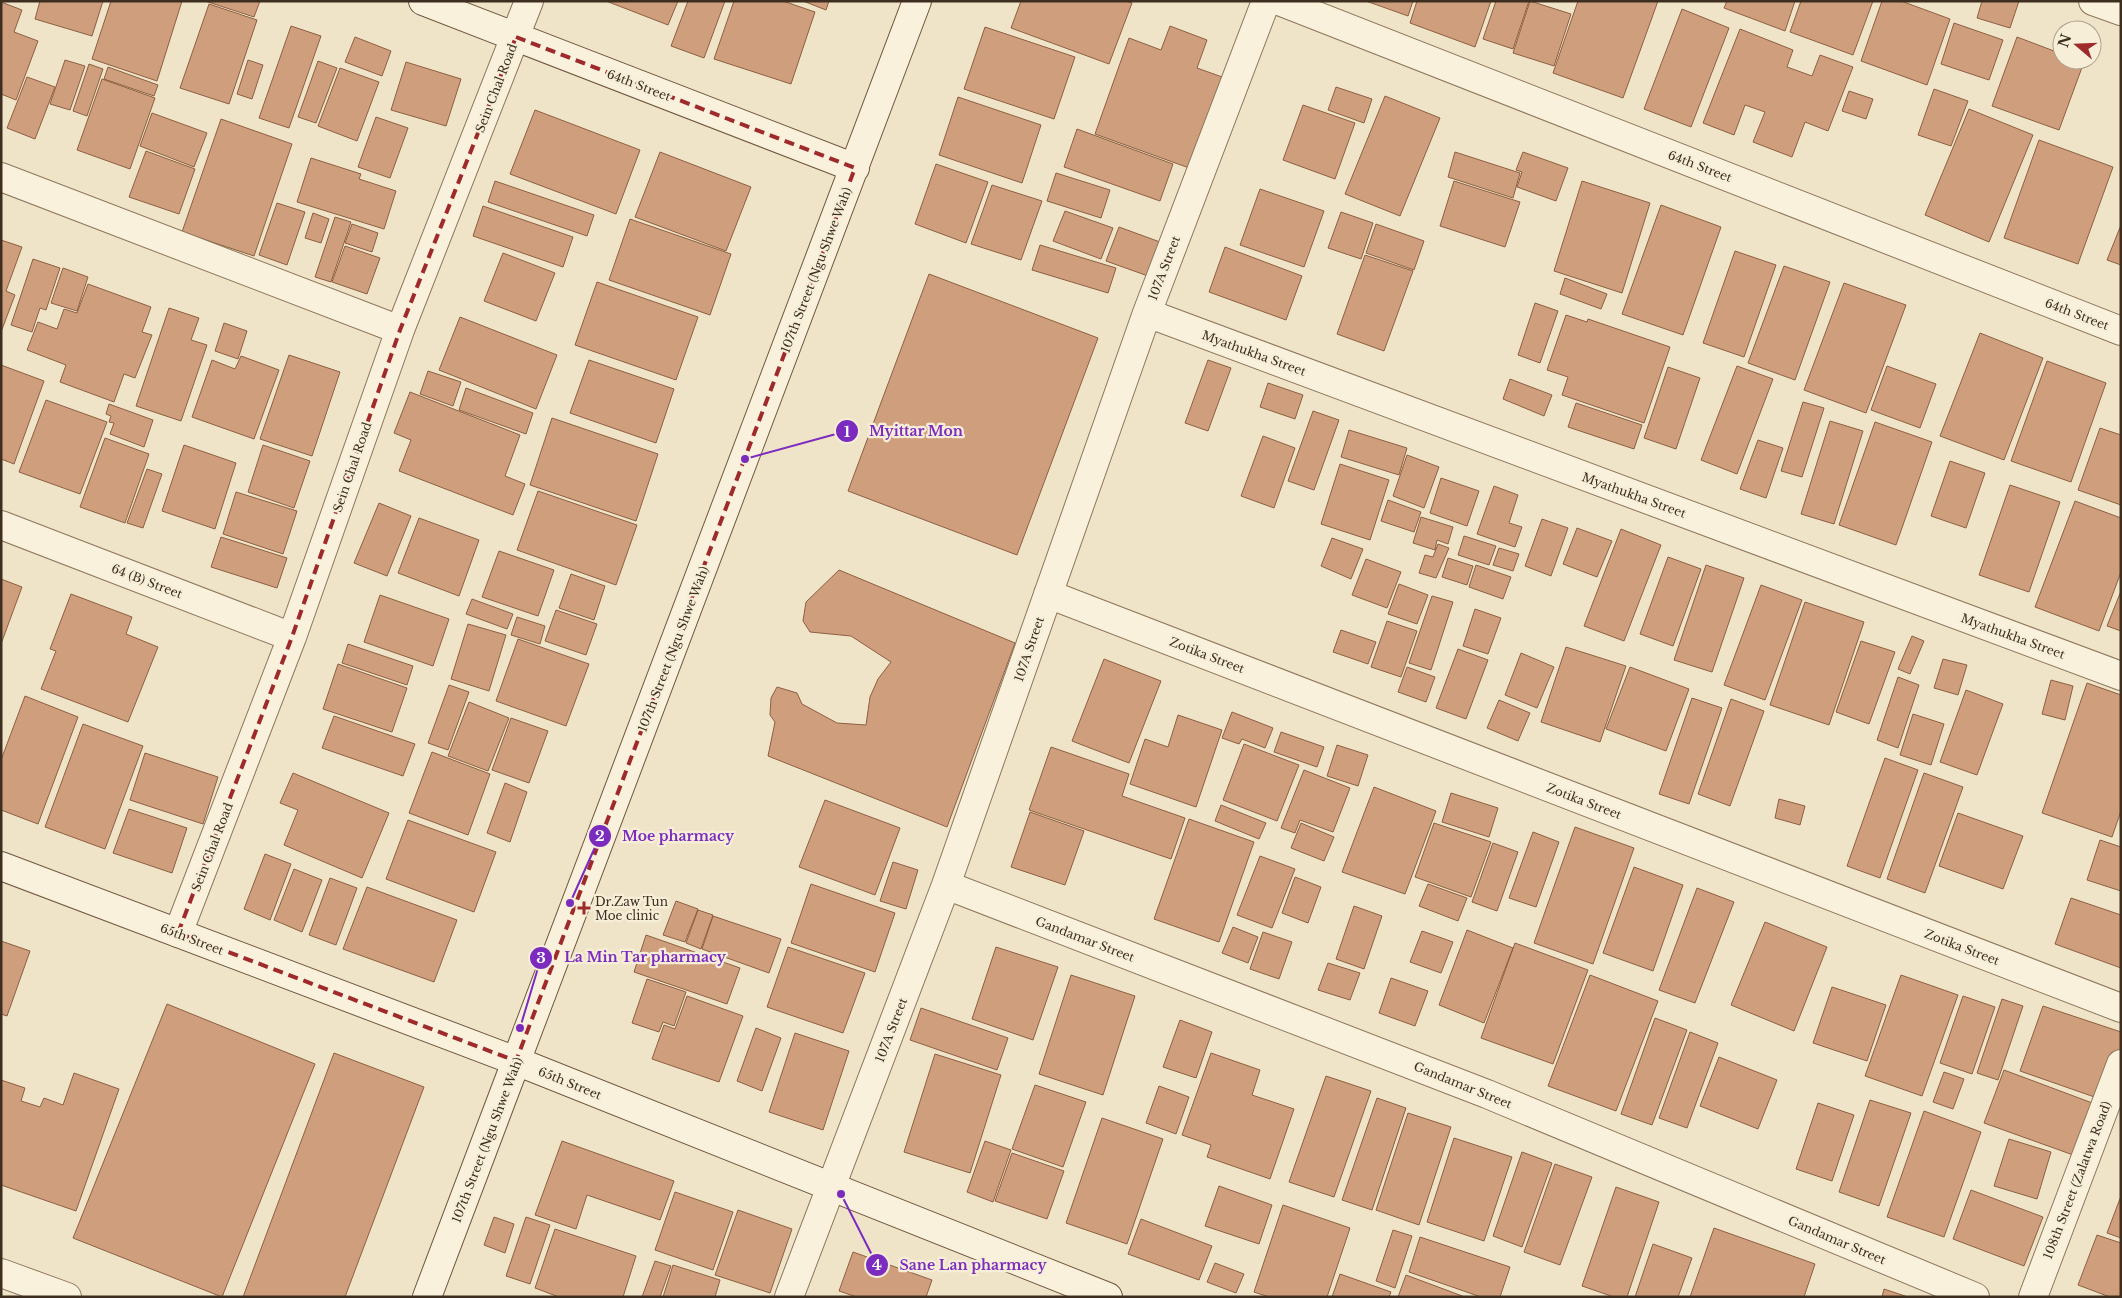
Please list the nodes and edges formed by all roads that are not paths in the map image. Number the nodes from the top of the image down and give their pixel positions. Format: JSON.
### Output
{"nodes":[{"id":1,"x":423,"y":1,"type":"edge"},
{"id":2,"x":529,"y":1,"type":"edge"},
{"id":3,"x":917,"y":1,"type":"edge"},
{"id":4,"x":1266,"y":1,"type":"edge"},
{"id":5,"x":1279,"y":1,"type":"edge"},
{"id":6,"x":2093,"y":1,"type":"edge"},
{"id":7,"x":2121,"y":11,"type":"edge"},
{"id":8,"x":516,"y":37,"type":"junction"},
{"id":9,"x":855,"y":168,"type":"junction"},
{"id":10,"x":1,"y":177,"type":"edge"},
{"id":11,"x":1147,"y":313,"type":"junction"},
{"id":12,"x":400,"y":330,"type":"junction"},
{"id":13,"x":2121,"y":331,"type":"edge"},
{"id":14,"x":1,"y":525,"type":"edge"},
{"id":15,"x":1048,"y":594,"type":"junction"},
{"id":16,"x":292,"y":637,"type":"junction"},
{"id":17,"x":2121,"y":676,"type":"edge"},
{"id":18,"x":1,"y":866,"type":"edge"},
{"id":19,"x":946,"y":885,"type":"junction"},
{"id":20,"x":178,"y":933,"type":"junction"},
{"id":21,"x":2121,"y":1008,"type":"edge"},
{"id":22,"x":516,"y":1061,"type":"junction"},
{"id":23,"x":2121,"y":1064,"type":"edge"},
{"id":24,"x":831,"y":1187,"type":"junction"},
{"id":25,"x":1,"y":1273,"type":"edge"},
{"id":26,"x":66,"y":1297,"type":"edge"},
{"id":27,"x":427,"y":1297,"type":"edge"},
{"id":28,"x":789,"y":1297,"type":"edge"},
{"id":29,"x":1108,"y":1297,"type":"edge"},
{"id":30,"x":1974,"y":1297,"type":"edge"},
{"id":31,"x":2033,"y":1297,"type":"edge"}],
"edges":[{"from":1,"to":8,"type":"street","name":"64th Street"},
{"from":2,"to":8,"type":"street","name":"Sein Chal Road"},
{"from":3,"to":9,"type":"street","name":"107th Street (Ngu Shwe Wah)"},
{"from":4,"to":11,"type":"street","name":"107A Street"},
{"from":5,"to":13,"type":"street","name":"64th Street"},
{"from":6,"to":7,"type":"street"},
{"from":8,"to":9,"type":"street","name":"64th Street"},
{"from":8,"to":12,"type":"street","name":"Sein Chal Road"},
{"from":9,"to":22,"type":"street","name":"107th Street (Ngu Shwe Wah)"},
{"from":10,"to":12,"type":"street"},
{"from":11,"to":15,"type":"street","name":"107A Street"},
{"from":11,"to":17,"type":"street","name":"Myathukha Street"},
{"from":12,"to":16,"type":"street","name":"Sein Chal Road"},
{"from":14,"to":16,"type":"street","name":"64 (B) Street"},
{"from":15,"to":19,"type":"street","name":"107A Street"},
{"from":15,"to":21,"type":"street","name":"Zotika Street"},
{"from":16,"to":20,"type":"street","name":"Sein Chal Road"},
{"from":18,"to":20,"type":"street","name":"65th Street"},
{"from":19,"to":24,"type":"street","name":"107A Street"},
{"from":19,"to":30,"type":"street","name":"Gandamar Street"},
{"from":20,"to":22,"type":"street","name":"65th Street"},
{"from":22,"to":24,"type":"street","name":"65th Street"},
{"from":22,"to":27,"type":"street","name":"107th Street (Ngu Shwe Wah)"},
{"from":23,"to":31,"type":"street","name":"108th Street (Zalatwa Road)"},
{"from":24,"to":28,"type":"street","name":"107A Street"},
{"from":24,"to":29,"type":"street","name":"65th Street"},
{"from":25,"to":26,"type":"street"}]}
